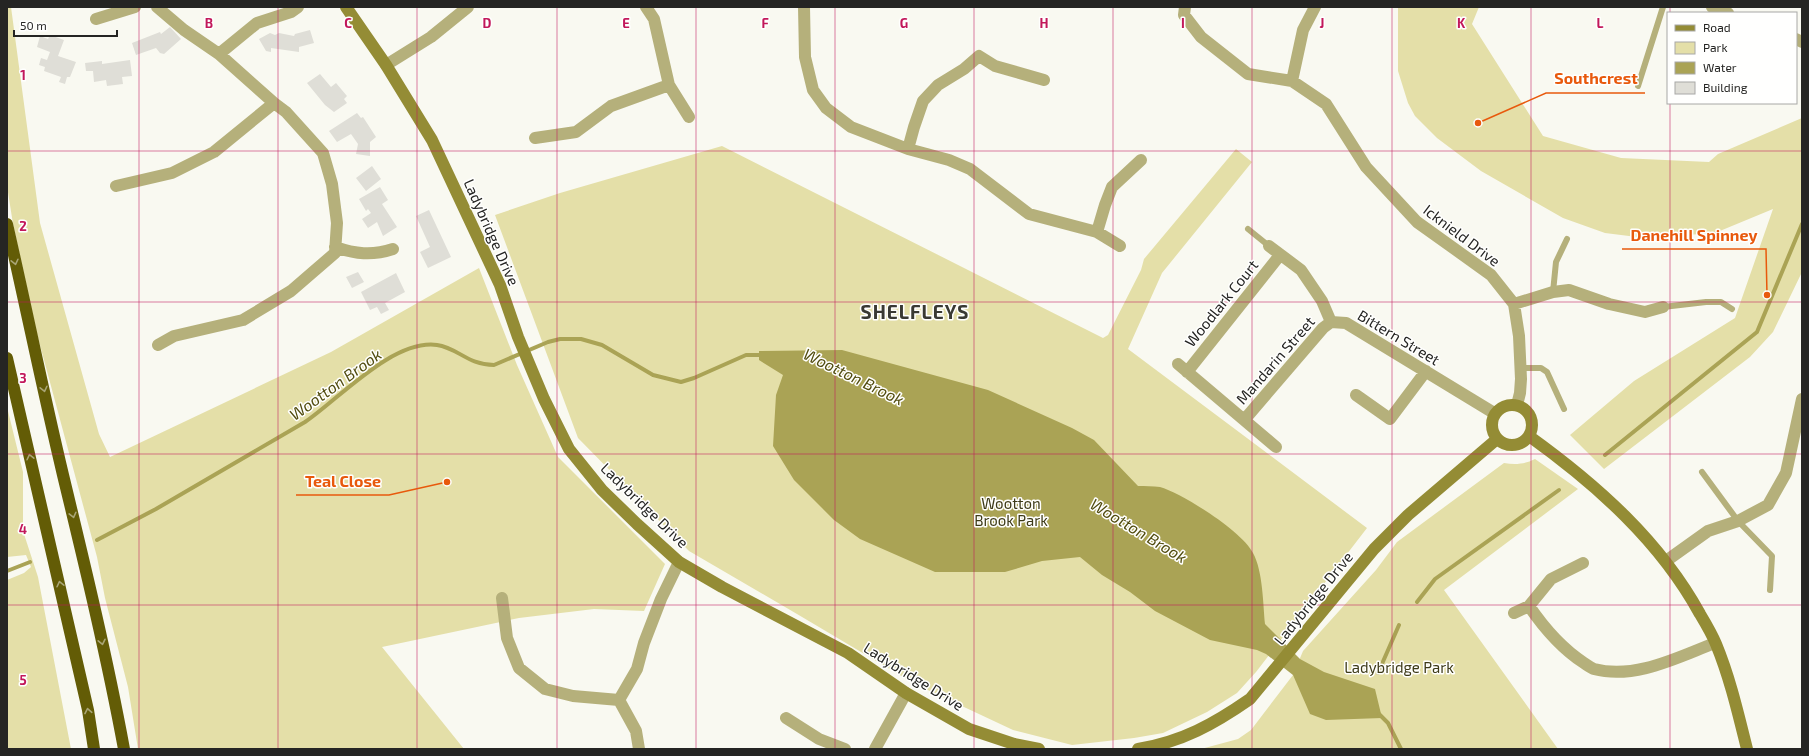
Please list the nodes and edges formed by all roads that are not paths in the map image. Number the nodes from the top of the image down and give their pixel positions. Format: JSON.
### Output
{"nodes":[{"id":1,"x":135,"y":7,"type":"edge"},
{"id":2,"x":157,"y":7,"type":"edge"},
{"id":3,"x":298,"y":7,"type":"edge"},
{"id":4,"x":346,"y":7,"type":"edge"},
{"id":5,"x":468,"y":7,"type":"edge"},
{"id":6,"x":646,"y":7,"type":"edge"},
{"id":7,"x":804,"y":7,"type":"edge"},
{"id":8,"x":1185,"y":7,"type":"edge"},
{"id":9,"x":1315,"y":7,"type":"edge"},
{"id":10,"x":1662,"y":7,"type":"edge"},
{"id":11,"x":1712,"y":7,"type":"edge"},
{"id":12,"x":1725,"y":12,"type":"edge"},
{"id":13,"x":96,"y":19,"type":"dead end"},
{"id":14,"x":219,"y":54,"type":"junction"},
{"id":15,"x":386,"y":65,"type":"junction"},
{"id":16,"x":1044,"y":80,"type":"dead end"},
{"id":17,"x":1292,"y":81,"type":"junction"},
{"id":18,"x":669,"y":85,"type":"junction"},
{"id":19,"x":1638,"y":86,"type":"dead end"},
{"id":20,"x":274,"y":102,"type":"junction"},
{"id":21,"x":689,"y":117,"type":"dead end"},
{"id":22,"x":535,"y":138,"type":"dead end"},
{"id":23,"x":908,"y":149,"type":"junction"},
{"id":24,"x":1141,"y":160,"type":"dead end"},
{"id":25,"x":116,"y":186,"type":"dead end"},
{"id":26,"x":7,"y":224,"type":"edge"},
{"id":27,"x":1248,"y":229,"type":"dead end"},
{"id":28,"x":1097,"y":232,"type":"junction"},
{"id":29,"x":1566,"y":239,"type":"dead end"},
{"id":30,"x":1120,"y":246,"type":"dead end"},
{"id":31,"x":1269,"y":246,"type":"joint"},
{"id":32,"x":335,"y":247,"type":"junction"},
{"id":33,"x":393,"y":249,"type":"dead end"},
{"id":34,"x":1280,"y":255,"type":"junction"},
{"id":35,"x":1554,"y":292,"type":"junction"},
{"id":36,"x":1514,"y":304,"type":"junction"},
{"id":37,"x":1663,"y":307,"type":"joint"},
{"id":38,"x":1732,"y":309,"type":"dead end"},
{"id":39,"x":1330,"y":322,"type":"junction"},
{"id":40,"x":158,"y":345,"type":"dead end"},
{"id":41,"x":7,"y":358,"type":"edge"},
{"id":42,"x":1520,"y":368,"type":"junction"},
{"id":43,"x":1426,"y":371,"type":"junction"},
{"id":44,"x":1356,"y":395,"type":"dead end"},
{"id":45,"x":1802,"y":399,"type":"edge"},
{"id":46,"x":1517,"y":405,"type":"junction"},
{"id":47,"x":1564,"y":409,"type":"dead end"},
{"id":48,"x":1494,"y":413,"type":"junction"},
{"id":49,"x":1245,"y":419,"type":"junction"},
{"id":50,"x":1529,"y":436,"type":"junction"},
{"id":51,"x":1497,"y":439,"type":"junction"},
{"id":52,"x":1276,"y":447,"type":"dead end"},
{"id":53,"x":1702,"y":472,"type":"dead end"},
{"id":54,"x":1738,"y":521,"type":"junction"},
{"id":55,"x":1666,"y":561,"type":"junction"},
{"id":56,"x":679,"y":562,"type":"junction"},
{"id":57,"x":1583,"y":563,"type":"dead end"},
{"id":58,"x":1770,"y":590,"type":"dead end"},
{"id":59,"x":502,"y":598,"type":"dead end"},
{"id":60,"x":1529,"y":606,"type":"junction"},
{"id":61,"x":1514,"y":613,"type":"dead end"},
{"id":62,"x":1715,"y":643,"type":"junction"},
{"id":63,"x":906,"y":693,"type":"junction"},
{"id":64,"x":619,"y":700,"type":"junction"},
{"id":65,"x":786,"y":718,"type":"dead end"},
{"id":66,"x":94,"y":749,"type":"edge"},
{"id":67,"x":124,"y":749,"type":"edge"},
{"id":68,"x":639,"y":749,"type":"edge"},
{"id":69,"x":845,"y":749,"type":"edge"},
{"id":70,"x":875,"y":749,"type":"edge"},
{"id":71,"x":1038,"y":749,"type":"edge"},
{"id":72,"x":1140,"y":749,"type":"edge"},
{"id":73,"x":1747,"y":749,"type":"edge"}],
"edges":[{"from":1,"to":13,"type":"street"},
{"from":2,"to":14,"type":"street"},
{"from":3,"to":14,"type":"street"},
{"from":4,"to":15,"type":"street","name":"Ladybridge Drive"},
{"from":5,"to":15,"type":"street"},
{"from":6,"to":18,"type":"street"},
{"from":7,"to":23,"type":"street"},
{"from":8,"to":17,"type":"street","name":"Icknield Drive"},
{"from":9,"to":17,"type":"street"},
{"from":10,"to":19,"type":"lane"},
{"from":11,"to":12,"type":"street"},
{"from":14,"to":20,"type":"street"},
{"from":15,"to":56,"type":"street","name":"Ladybridge Drive"},
{"from":16,"to":23,"type":"street"},
{"from":17,"to":36,"type":"street","name":"Icknield Drive"},
{"from":18,"to":21,"type":"street"},
{"from":18,"to":22,"type":"street"},
{"from":20,"to":25,"type":"street"},
{"from":20,"to":32,"type":"street"},
{"from":23,"to":28,"type":"street"},
{"from":24,"to":28,"type":"street"},
{"from":26,"to":67,"type":"highway","one_way":true},
{"from":27,"to":31,"type":"lane"},
{"from":28,"to":30,"type":"street"},
{"from":29,"to":35,"type":"lane"},
{"from":31,"to":34,"type":"street"},
{"from":32,"to":33,"type":"street"},
{"from":32,"to":40,"type":"street"},
{"from":34,"to":39,"type":"street"},
{"from":34,"to":49,"type":"street","name":"Woodlark Court"},
{"from":35,"to":36,"type":"street"},
{"from":35,"to":37,"type":"street"},
{"from":36,"to":42,"type":"street"},
{"from":37,"to":38,"type":"lane"},
{"from":39,"to":43,"type":"street","name":"Bittern Street"},
{"from":39,"to":49,"type":"street","name":"Mandarin Street"},
{"from":66,"to":41,"type":"highway","one_way":true},
{"from":42,"to":46,"type":"street"},
{"from":42,"to":47,"type":"lane"},
{"from":43,"to":44,"type":"street"},
{"from":43,"to":48,"type":"street","name":"Bittern Street"},
{"from":45,"to":54,"type":"street"},
{"from":46,"to":48,"type":"street"},
{"from":46,"to":50,"type":"street"},
{"from":48,"to":51,"type":"street"},
{"from":49,"to":52,"type":"street"},
{"from":50,"to":51,"type":"street"},
{"from":50,"to":55,"type":"street"},
{"from":51,"to":72,"type":"street","name":"Ladybridge Drive"},
{"from":53,"to":54,"type":"lane"},
{"from":54,"to":55,"type":"street"},
{"from":54,"to":58,"type":"lane"},
{"from":55,"to":62,"type":"street"},
{"from":56,"to":63,"type":"street","name":"Ladybridge Drive"},
{"from":56,"to":64,"type":"street"},
{"from":57,"to":60,"type":"street"},
{"from":59,"to":64,"type":"street"},
{"from":60,"to":61,"type":"street"},
{"from":60,"to":62,"type":"street"},
{"from":62,"to":73,"type":"street"},
{"from":63,"to":70,"type":"street"},
{"from":63,"to":71,"type":"street","name":"Ladybridge Drive"},
{"from":64,"to":68,"type":"street"},
{"from":65,"to":69,"type":"street"}]}
